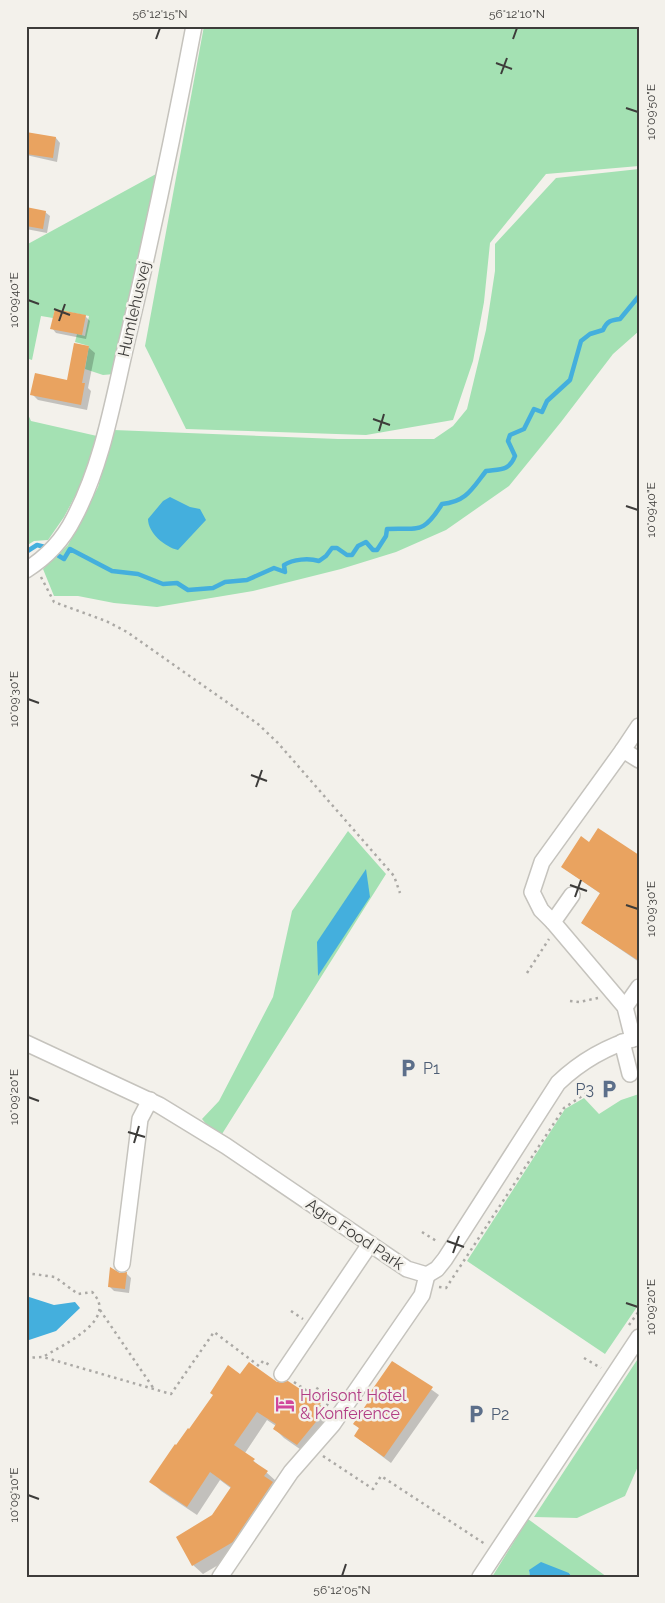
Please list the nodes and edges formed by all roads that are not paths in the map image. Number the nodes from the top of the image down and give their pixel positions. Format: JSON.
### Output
{"nodes":[{"id":1,"x":194,"y":26,"type":"edge"},
{"id":2,"x":30,"y":568,"type":"edge"},
{"id":3,"x":639,"y":726,"type":"edge"},
{"id":4,"x":623,"y":750,"type":"junction"},
{"id":5,"x":639,"y":760,"type":"edge"},
{"id":6,"x":572,"y":895,"type":"dead end"},
{"id":7,"x":555,"y":924,"type":"junction"},
{"id":8,"x":639,"y":987,"type":"edge"},
{"id":9,"x":625,"y":1007,"type":"junction"},
{"id":10,"x":631,"y":1040,"type":"edge"},
{"id":11,"x":26,"y":1043,"type":"edge"},
{"id":12,"x":630,"y":1074,"type":"dead end"},
{"id":13,"x":150,"y":1100,"type":"junction"},
{"id":14,"x":370,"y":1244,"type":"junction"},
{"id":15,"x":122,"y":1264,"type":"dead end"},
{"id":16,"x":426,"y":1280,"type":"junction"},
{"id":17,"x":633,"y":1332,"type":"edge"},
{"id":18,"x":282,"y":1374,"type":"road end"},
{"id":19,"x":220,"y":1577,"type":"edge"},
{"id":20,"x":480,"y":1577,"type":"edge"}],
"edges":[{"from":1,"to":2,"type":"street","name":"Humlehusvej"},
{"from":3,"to":4,"type":"street"},
{"from":4,"to":5,"type":"street"},
{"from":4,"to":7,"type":"street"},
{"from":6,"to":7,"type":"street"},
{"from":7,"to":9,"type":"street"},
{"from":8,"to":9,"type":"street"},
{"from":9,"to":10,"type":"street"},
{"from":10,"to":12,"type":"street"},
{"from":10,"to":16,"type":"street"},
{"from":11,"to":13,"type":"street","name":"Agro Food Park"},
{"from":13,"to":14,"type":"street","name":"Agro Food Park"},
{"from":13,"to":15,"type":"street"},
{"from":14,"to":16,"type":"street","name":"Agro Food Park"},
{"from":14,"to":18,"type":"street"},
{"from":16,"to":19,"type":"street"},
{"from":17,"to":20,"type":"street"}]}
